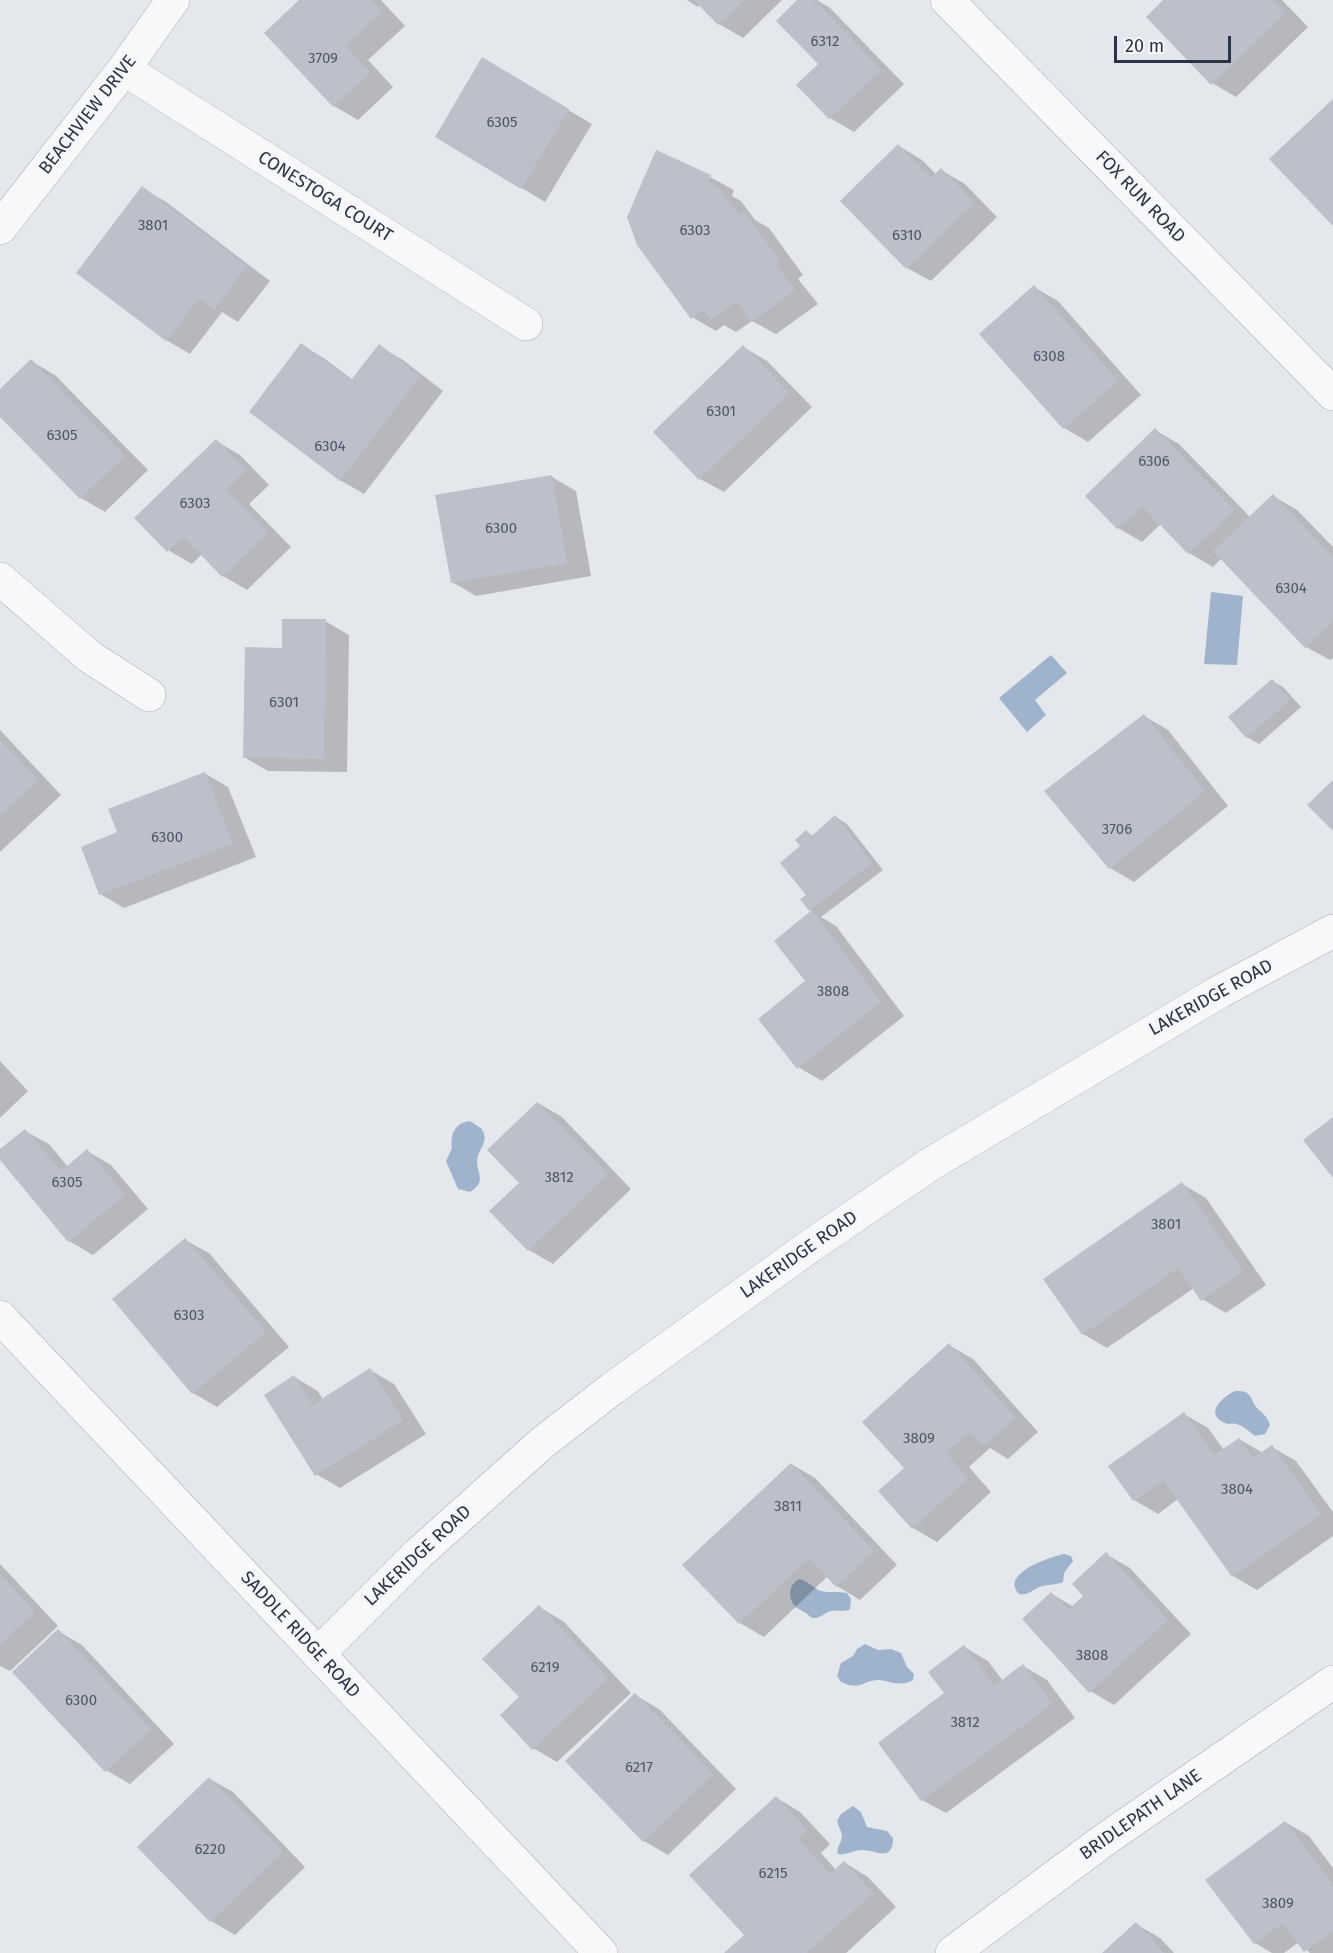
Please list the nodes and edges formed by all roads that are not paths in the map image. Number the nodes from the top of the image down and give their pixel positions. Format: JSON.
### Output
{"nodes":[{"id":1,"x":173,"y":0,"type":"edge"},
{"id":2,"x":947,"y":0,"type":"edge"},
{"id":3,"x":124,"y":69,"type":"junction"},
{"id":4,"x":0,"y":228,"type":"edge"},
{"id":5,"x":526,"y":324,"type":"dead end"},
{"id":6,"x":1333,"y":394,"type":"edge"},
{"id":7,"x":0,"y":579,"type":"edge"},
{"id":8,"x":149,"y":695,"type":"dead end"},
{"id":9,"x":1333,"y":931,"type":"edge"},
{"id":10,"x":0,"y":1317,"type":"edge"},
{"id":11,"x":318,"y":1654,"type":"junction"},
{"id":12,"x":1333,"y":1682,"type":"edge"},
{"id":13,"x":601,"y":1953,"type":"edge"},
{"id":14,"x":952,"y":1953,"type":"edge"}],
"edges":[{"from":1,"to":3,"type":"street","name":"BEACHVIEW DRIVE"},
{"from":2,"to":6,"type":"street","name":"FOX RUN ROAD"},
{"from":3,"to":4,"type":"street","name":"BEACHVIEW DRIVE"},
{"from":3,"to":5,"type":"street","name":"CONESTOGA COURT"},
{"from":7,"to":8,"type":"street"},
{"from":9,"to":11,"type":"street","name":"LAKERIDGE ROAD"},
{"from":10,"to":11,"type":"street","name":"SADDLE RIDGE ROAD"},
{"from":11,"to":13,"type":"street","name":"SADDLE RIDGE ROAD"},
{"from":12,"to":14,"type":"street","name":"BRIDLEPATH LANE"}]}
